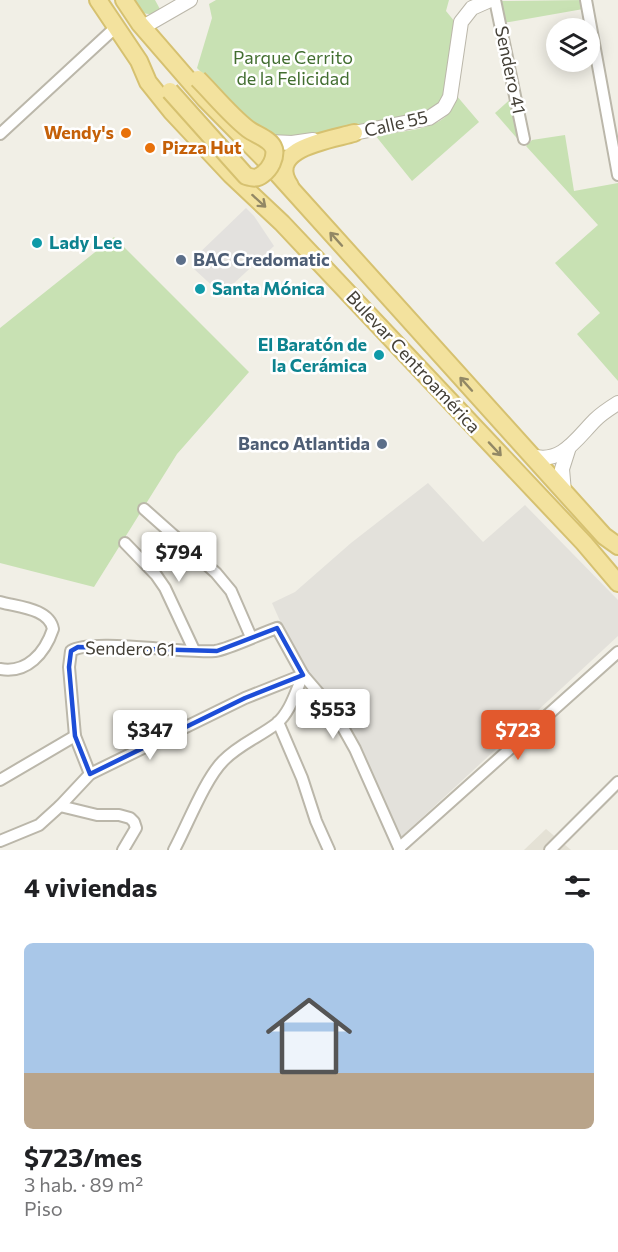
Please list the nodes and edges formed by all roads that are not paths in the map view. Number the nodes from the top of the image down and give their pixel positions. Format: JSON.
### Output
{"nodes":[{"id":1,"x":98,"y":0,"type":"edge"},
{"id":2,"x":124,"y":0,"type":"edge"},
{"id":3,"x":190,"y":0,"type":"edge"},
{"id":4,"x":493,"y":0,"type":"edge"},
{"id":5,"x":586,"y":0,"type":"edge"},
{"id":6,"x":116,"y":27,"type":"junction"},
{"id":7,"x":143,"y":27,"type":"junction"},
{"id":8,"x":159,"y":45,"type":"junction"},
{"id":9,"x":139,"y":61,"type":"junction"},
{"id":10,"x":0,"y":134,"type":"edge"},
{"id":11,"x":354,"y":134,"type":"junction"},
{"id":12,"x":524,"y":139,"type":"dead end"},
{"id":13,"x":272,"y":150,"type":"junction"},
{"id":14,"x":618,"y":175,"type":"edge"},
{"id":15,"x":304,"y":203,"type":"junction"},
{"id":16,"x":618,"y":403,"type":"edge"},
{"id":17,"x":569,"y":447,"type":"junction"},
{"id":18,"x":532,"y":456,"type":"junction"},
{"id":19,"x":564,"y":492,"type":"junction"},
{"id":20,"x":144,"y":509,"type":"dead end"},
{"id":21,"x":611,"y":541,"type":"edge"},
{"id":22,"x":125,"y":543,"type":"dead end"},
{"id":23,"x":618,"y":554,"type":"edge"},
{"id":24,"x":618,"y":583,"type":"edge"},
{"id":25,"x":0,"y":602,"type":"edge"},
{"id":26,"x":251,"y":637,"type":"junction"},
{"id":27,"x":194,"y":650,"type":"junction"},
{"id":28,"x":618,"y":652,"type":"edge"},
{"id":29,"x":0,"y":669,"type":"edge"},
{"id":30,"x":303,"y":675,"type":"junction"},
{"id":31,"x":278,"y":722,"type":"junction"},
{"id":32,"x":75,"y":736,"type":"junction"},
{"id":33,"x":90,"y":774,"type":"junction"},
{"id":34,"x":0,"y":780,"type":"edge"},
{"id":35,"x":618,"y":782,"type":"edge"},
{"id":36,"x":60,"y":806,"type":"junction"},
{"id":37,"x":0,"y":841,"type":"edge"},
{"id":38,"x":400,"y":849,"type":"edge"},
{"id":39,"x":123,"y":850,"type":"edge"},
{"id":40,"x":174,"y":850,"type":"edge"},
{"id":41,"x":329,"y":850,"type":"edge"},
{"id":42,"x":550,"y":850,"type":"edge"}],
"edges":[{"from":1,"to":6,"type":"main road","name":"Bulevar Centroamérica"},
{"from":2,"to":7,"type":"main road","name":"Bulevar Centroamérica"},
{"from":3,"to":7,"type":"street"},
{"from":4,"to":11,"type":"street","name":"Calle 55"},
{"from":4,"to":12,"type":"street","name":"Sendero 41"},
{"from":5,"to":14,"type":"street"},
{"from":6,"to":9,"type":"main road","name":"Bulevar Centroamérica"},
{"from":6,"to":10,"type":"street"},
{"from":7,"to":8,"type":"main road","name":"Bulevar Centroamérica"},
{"from":8,"to":13,"type":"main road","bridge":true},
{"from":8,"to":15,"type":"main road","name":"Bulevar Centroamérica"},
{"from":9,"to":13,"type":"main road","bridge":true},
{"from":9,"to":24,"type":"main road","name":"Bulevar Centroamérica","one_way":true},
{"from":11,"to":13,"type":"street","name":"Calle 55"},
{"from":11,"to":15,"type":"main road"},
{"from":18,"to":15,"type":"main road","name":"Bulevar Centroamérica","one_way":true},
{"from":16,"to":17,"type":"street"},
{"from":17,"to":18,"type":"street"},
{"from":17,"to":19,"type":"street"},
{"from":18,"to":19,"type":"main road","name":"Bulevar Centroamérica"},
{"from":19,"to":21,"type":"main road","name":"Bulevar Centroamérica"},
{"from":20,"to":26,"type":"street"},
{"from":21,"to":23,"type":"main road","name":"Bulevar Centroamérica"},
{"from":22,"to":27,"type":"street"},
{"from":25,"to":29,"type":"street"},
{"from":26,"to":27,"type":"street","name":"Sendero 61"},
{"from":26,"to":30,"type":"street","name":"Sendero 61"},
{"from":27,"to":32,"type":"street","name":"Sendero 61"},
{"from":28,"to":38,"type":"street"},
{"from":30,"to":31,"type":"street"},
{"from":30,"to":33,"type":"street"},
{"from":30,"to":38,"type":"street"},
{"from":31,"to":40,"type":"street"},
{"from":31,"to":41,"type":"street"},
{"from":32,"to":33,"type":"street","name":"Sendero 61"},
{"from":32,"to":34,"type":"street"},
{"from":33,"to":36,"type":"street"},
{"from":35,"to":42,"type":"street"},
{"from":36,"to":37,"type":"street"},
{"from":36,"to":39,"type":"street"}]}
